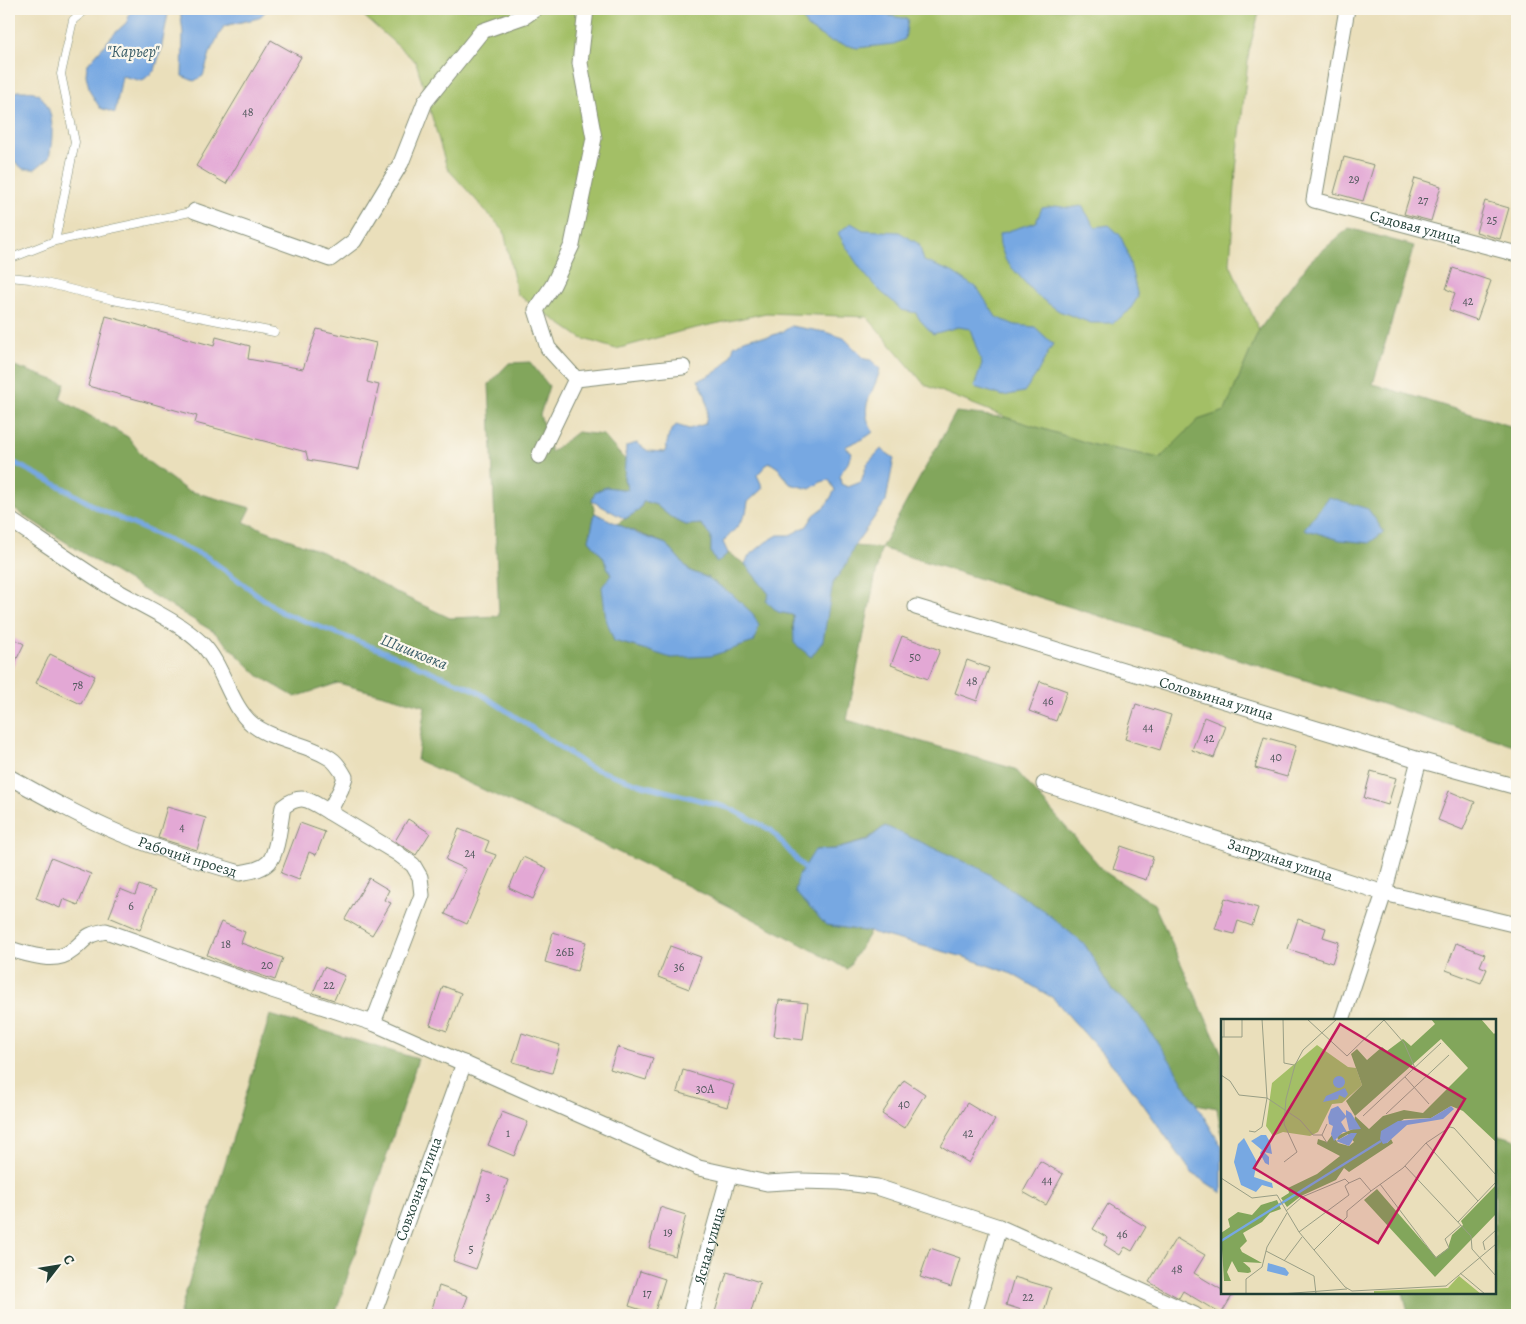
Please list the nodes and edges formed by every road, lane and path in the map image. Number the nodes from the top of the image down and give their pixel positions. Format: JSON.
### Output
{"nodes":[{"id":1,"x":87,"y":9,"type":"edge"},
{"id":2,"x":535,"y":9,"type":"edge"},
{"id":3,"x":586,"y":9,"type":"edge"},
{"id":4,"x":1347,"y":9,"type":"edge"},
{"id":5,"x":195,"y":211,"type":"joint"},
{"id":6,"x":55,"y":241,"type":"junction"},
{"id":7,"x":1517,"y":254,"type":"edge"},
{"id":8,"x":9,"y":259,"type":"edge"},
{"id":9,"x":9,"y":277,"type":"edge"},
{"id":10,"x":274,"y":332,"type":"dead end"},
{"id":11,"x":683,"y":367,"type":"dead end"},
{"id":12,"x":576,"y":379,"type":"junction"},
{"id":13,"x":539,"y":456,"type":"dead end"},
{"id":14,"x":9,"y":519,"type":"edge"},
{"id":15,"x":916,"y":607,"type":"dead end"},
{"id":16,"x":1418,"y":760,"type":"junction"},
{"id":17,"x":9,"y":777,"type":"edge"},
{"id":18,"x":1044,"y":784,"type":"dead end"},
{"id":19,"x":1517,"y":787,"type":"edge"},
{"id":20,"x":330,"y":812,"type":"junction"},
{"id":21,"x":1384,"y":893,"type":"junction"},
{"id":22,"x":1517,"y":925,"type":"edge"},
{"id":23,"x":9,"y":949,"type":"edge"},
{"id":24,"x":1342,"y":1019,"type":"edge"},
{"id":25,"x":373,"y":1023,"type":"junction"},
{"id":26,"x":464,"y":1063,"type":"junction"},
{"id":27,"x":729,"y":1175,"type":"junction"},
{"id":28,"x":1000,"y":1227,"type":"junction"},
{"id":29,"x":373,"y":1315,"type":"edge"},
{"id":30,"x":690,"y":1315,"type":"edge"},
{"id":31,"x":974,"y":1315,"type":"edge"},
{"id":32,"x":1195,"y":1315,"type":"edge"}],
"edges":[{"from":1,"to":6,"type":"lane"},
{"from":2,"to":5,"type":"street"},
{"from":3,"to":12,"type":"street"},
{"from":4,"to":7,"type":"street","name":"Садовая улица"},
{"from":5,"to":6,"type":"lane"},
{"from":6,"to":8,"type":"lane"},
{"from":9,"to":10,"type":"lane"},
{"from":11,"to":12,"type":"street"},
{"from":12,"to":13,"type":"street"},
{"from":14,"to":20,"type":"street"},
{"from":15,"to":16,"type":"street","name":"Соловьиная улица"},
{"from":16,"to":19,"type":"street","name":"Соловьиная улица"},
{"from":16,"to":21,"type":"street"},
{"from":17,"to":20,"type":"street","name":"Рабочий проезд"},
{"from":18,"to":21,"type":"street","name":"Запрудная улица"},
{"from":20,"to":25,"type":"street"},
{"from":21,"to":22,"type":"street","name":"Запрудная улица"},
{"from":21,"to":24,"type":"street"},
{"from":23,"to":25,"type":"street"},
{"from":25,"to":26,"type":"street"},
{"from":26,"to":27,"type":"street"},
{"from":26,"to":29,"type":"street","name":"Совхозная улица"},
{"from":27,"to":28,"type":"street"},
{"from":27,"to":30,"type":"street","name":"Ясная улица"},
{"from":28,"to":31,"type":"street"},
{"from":28,"to":32,"type":"street"}]}
